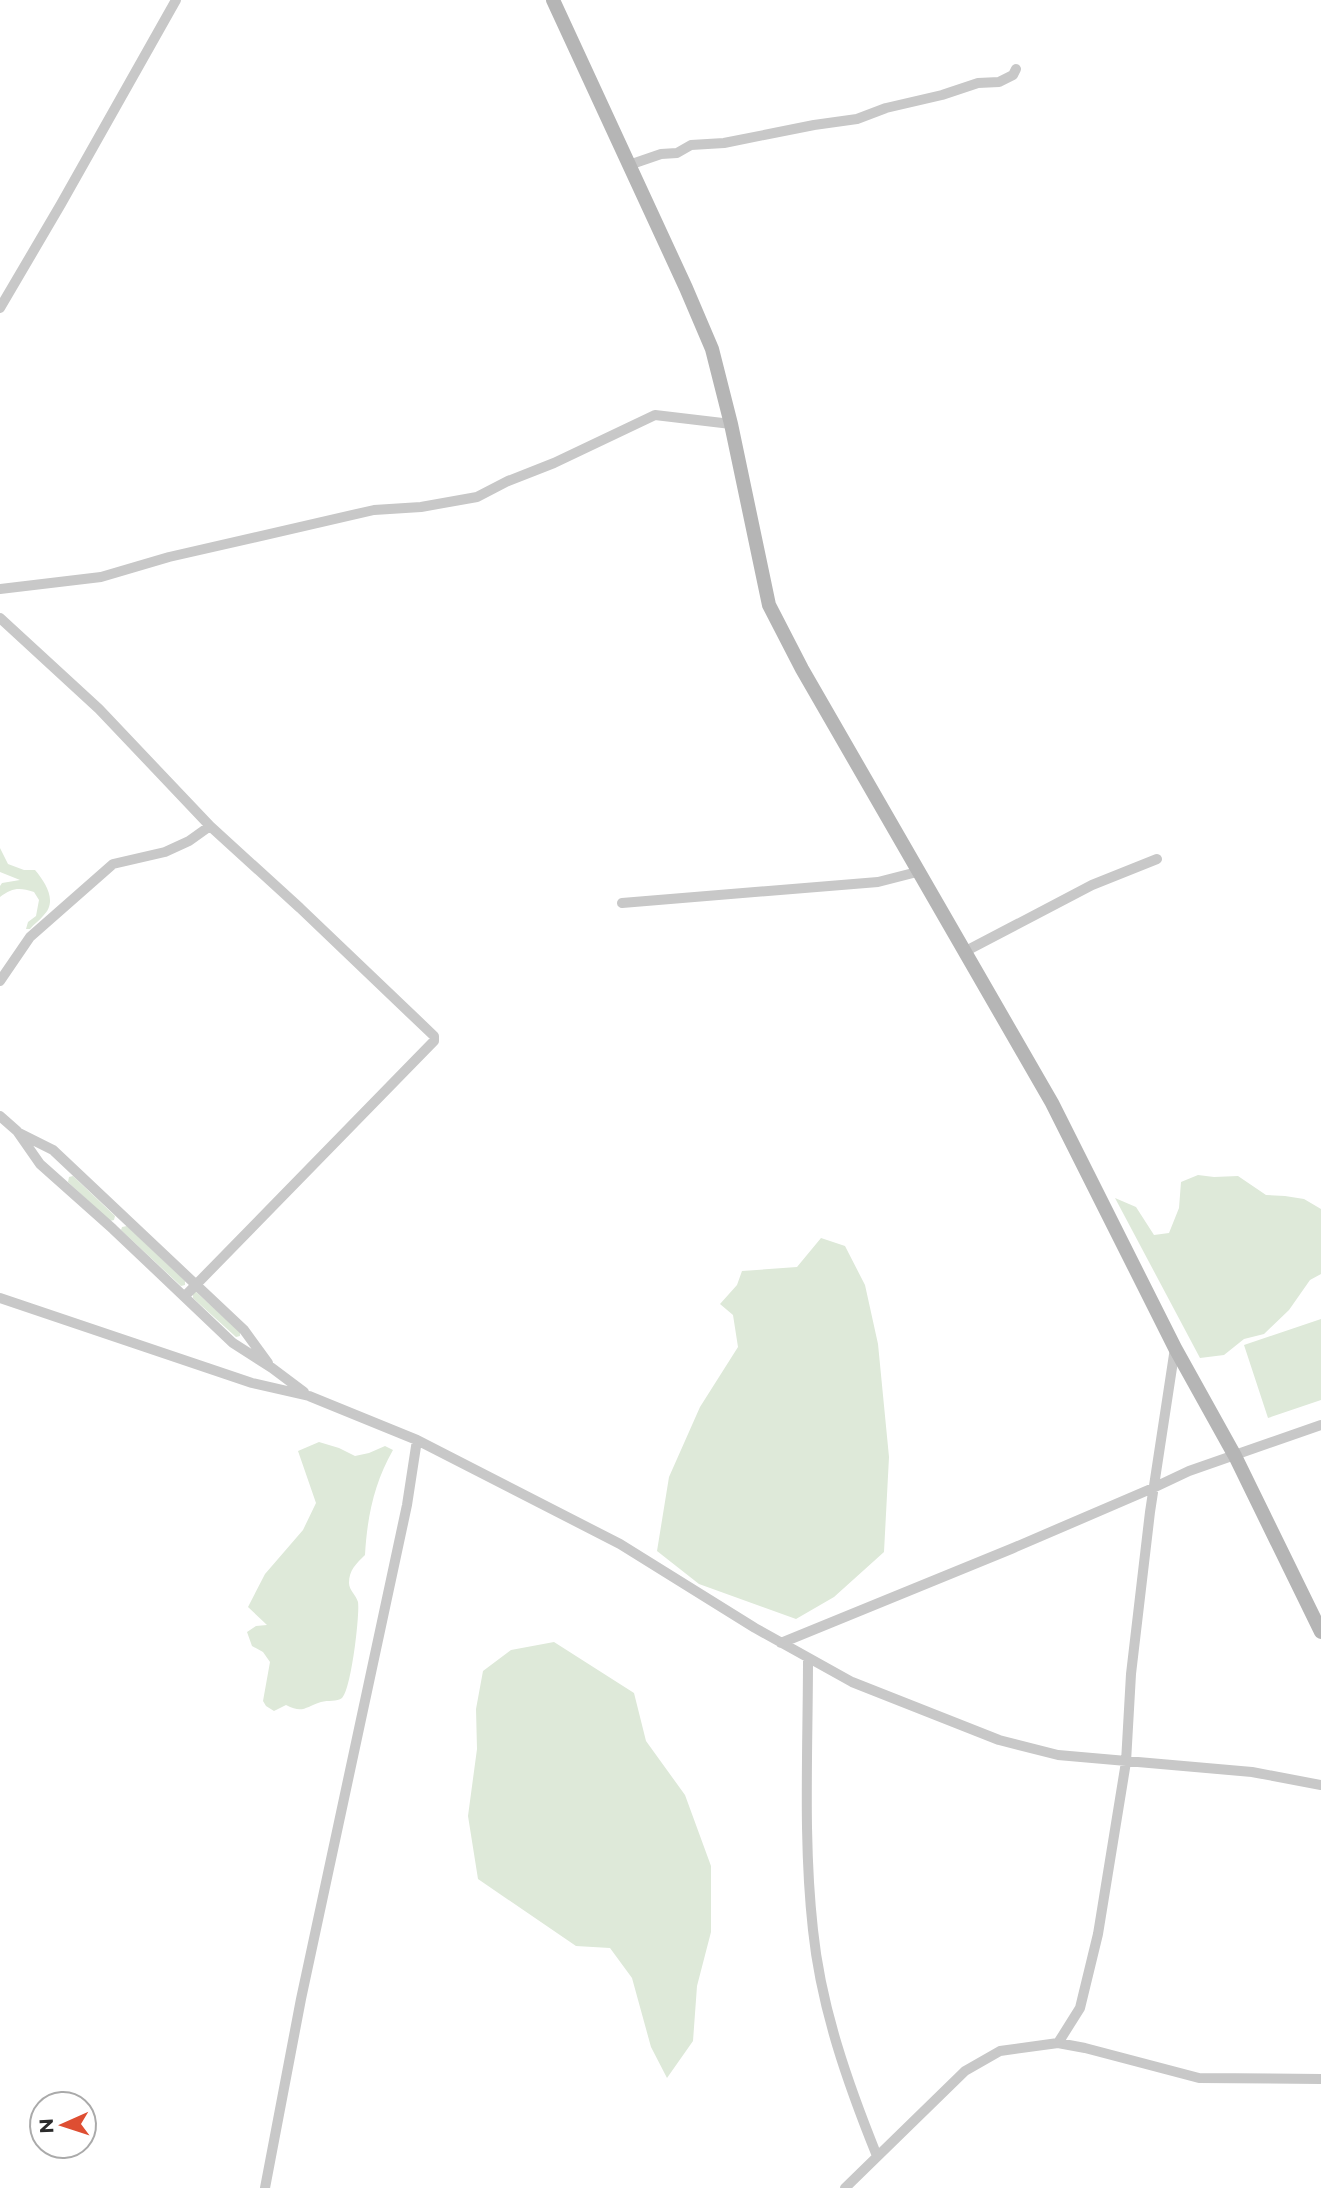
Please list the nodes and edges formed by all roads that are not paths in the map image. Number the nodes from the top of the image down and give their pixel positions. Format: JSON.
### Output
{"nodes":[{"id":1,"x":176,"y":0,"type":"edge"},
{"id":2,"x":553,"y":0,"type":"edge"},
{"id":3,"x":1016,"y":69,"type":"dead end"},
{"id":4,"x":629,"y":165,"type":"junction"},
{"id":5,"x":0,"y":308,"type":"edge"},
{"id":6,"x":731,"y":424,"type":"junction"},
{"id":7,"x":0,"y":589,"type":"edge"},
{"id":8,"x":0,"y":618,"type":"edge"},
{"id":9,"x":210,"y":826,"type":"junction"},
{"id":10,"x":1157,"y":859,"type":"dead end"},
{"id":11,"x":918,"y":872,"type":"junction"},
{"id":12,"x":622,"y":903,"type":"dead end"},
{"id":13,"x":964,"y":952,"type":"junction"},
{"id":14,"x":0,"y":981,"type":"edge"},
{"id":15,"x":0,"y":1116,"type":"edge"},
{"id":16,"x":17,"y":1131,"type":"junction"},
{"id":17,"x":71,"y":1167,"type":"junction"},
{"id":18,"x":57,"y":1179,"type":"junction"},
{"id":19,"x":123,"y":1217,"type":"junction"},
{"id":20,"x":113,"y":1229,"type":"junction"},
{"id":21,"x":197,"y":1285,"type":"junction"},
{"id":22,"x":185,"y":1296,"type":"junction"},
{"id":23,"x":0,"y":1298,"type":"edge"},
{"id":24,"x":1175,"y":1348,"type":"junction"},
{"id":25,"x":272,"y":1368,"type":"junction"},
{"id":26,"x":309,"y":1396,"type":"junction"},
{"id":27,"x":1321,"y":1425,"type":"edge"},
{"id":28,"x":417,"y":1440,"type":"junction"},
{"id":29,"x":1235,"y":1456,"type":"junction"},
{"id":30,"x":1153,"y":1488,"type":"junction"},
{"id":31,"x":1321,"y":1632,"type":"edge"},
{"id":32,"x":781,"y":1643,"type":"junction"},
{"id":33,"x":808,"y":1658,"type":"junction"},
{"id":34,"x":1126,"y":1762,"type":"junction"},
{"id":35,"x":1321,"y":1785,"type":"edge"},
{"id":36,"x":1058,"y":2043,"type":"junction"},
{"id":37,"x":1321,"y":2079,"type":"edge"},
{"id":38,"x":877,"y":2156,"type":"junction"},
{"id":39,"x":265,"y":2188,"type":"edge"},
{"id":40,"x":845,"y":2188,"type":"edge"}],
"edges":[{"from":1,"to":5,"type":"street"},
{"from":2,"to":4,"type":"main road"},
{"from":3,"to":4,"type":"street"},
{"from":4,"to":6,"type":"main road"},
{"from":6,"to":7,"type":"street"},
{"from":6,"to":11,"type":"main road"},
{"from":8,"to":9,"type":"street"},
{"from":9,"to":14,"type":"street"},
{"from":9,"to":21,"type":"street"},
{"from":10,"to":13,"type":"street"},
{"from":11,"to":12,"type":"street"},
{"from":11,"to":13,"type":"main road"},
{"from":13,"to":24,"type":"main road"},
{"from":15,"to":16,"type":"street"},
{"from":16,"to":17,"type":"street"},
{"from":16,"to":18,"type":"street"},
{"from":17,"to":18,"type":"street"},
{"from":17,"to":19,"type":"street"},
{"from":18,"to":20,"type":"street"},
{"from":19,"to":20,"type":"street"},
{"from":19,"to":21,"type":"street"},
{"from":20,"to":22,"type":"street"},
{"from":21,"to":22,"type":"street"},
{"from":21,"to":25,"type":"street"},
{"from":22,"to":25,"type":"street"},
{"from":23,"to":26,"type":"street"},
{"from":24,"to":29,"type":"main road"},
{"from":24,"to":30,"type":"street"},
{"from":25,"to":26,"type":"street"},
{"from":26,"to":28,"type":"street"},
{"from":27,"to":29,"type":"street"},
{"from":28,"to":32,"type":"street"},
{"from":28,"to":39,"type":"street"},
{"from":29,"to":30,"type":"street"},
{"from":29,"to":31,"type":"main road"},
{"from":30,"to":32,"type":"street"},
{"from":30,"to":34,"type":"street"},
{"from":32,"to":33,"type":"street"},
{"from":33,"to":34,"type":"street"},
{"from":33,"to":38,"type":"street"},
{"from":34,"to":35,"type":"street"},
{"from":34,"to":36,"type":"street"},
{"from":36,"to":37,"type":"street"},
{"from":36,"to":38,"type":"street"},
{"from":38,"to":40,"type":"street"}]}
